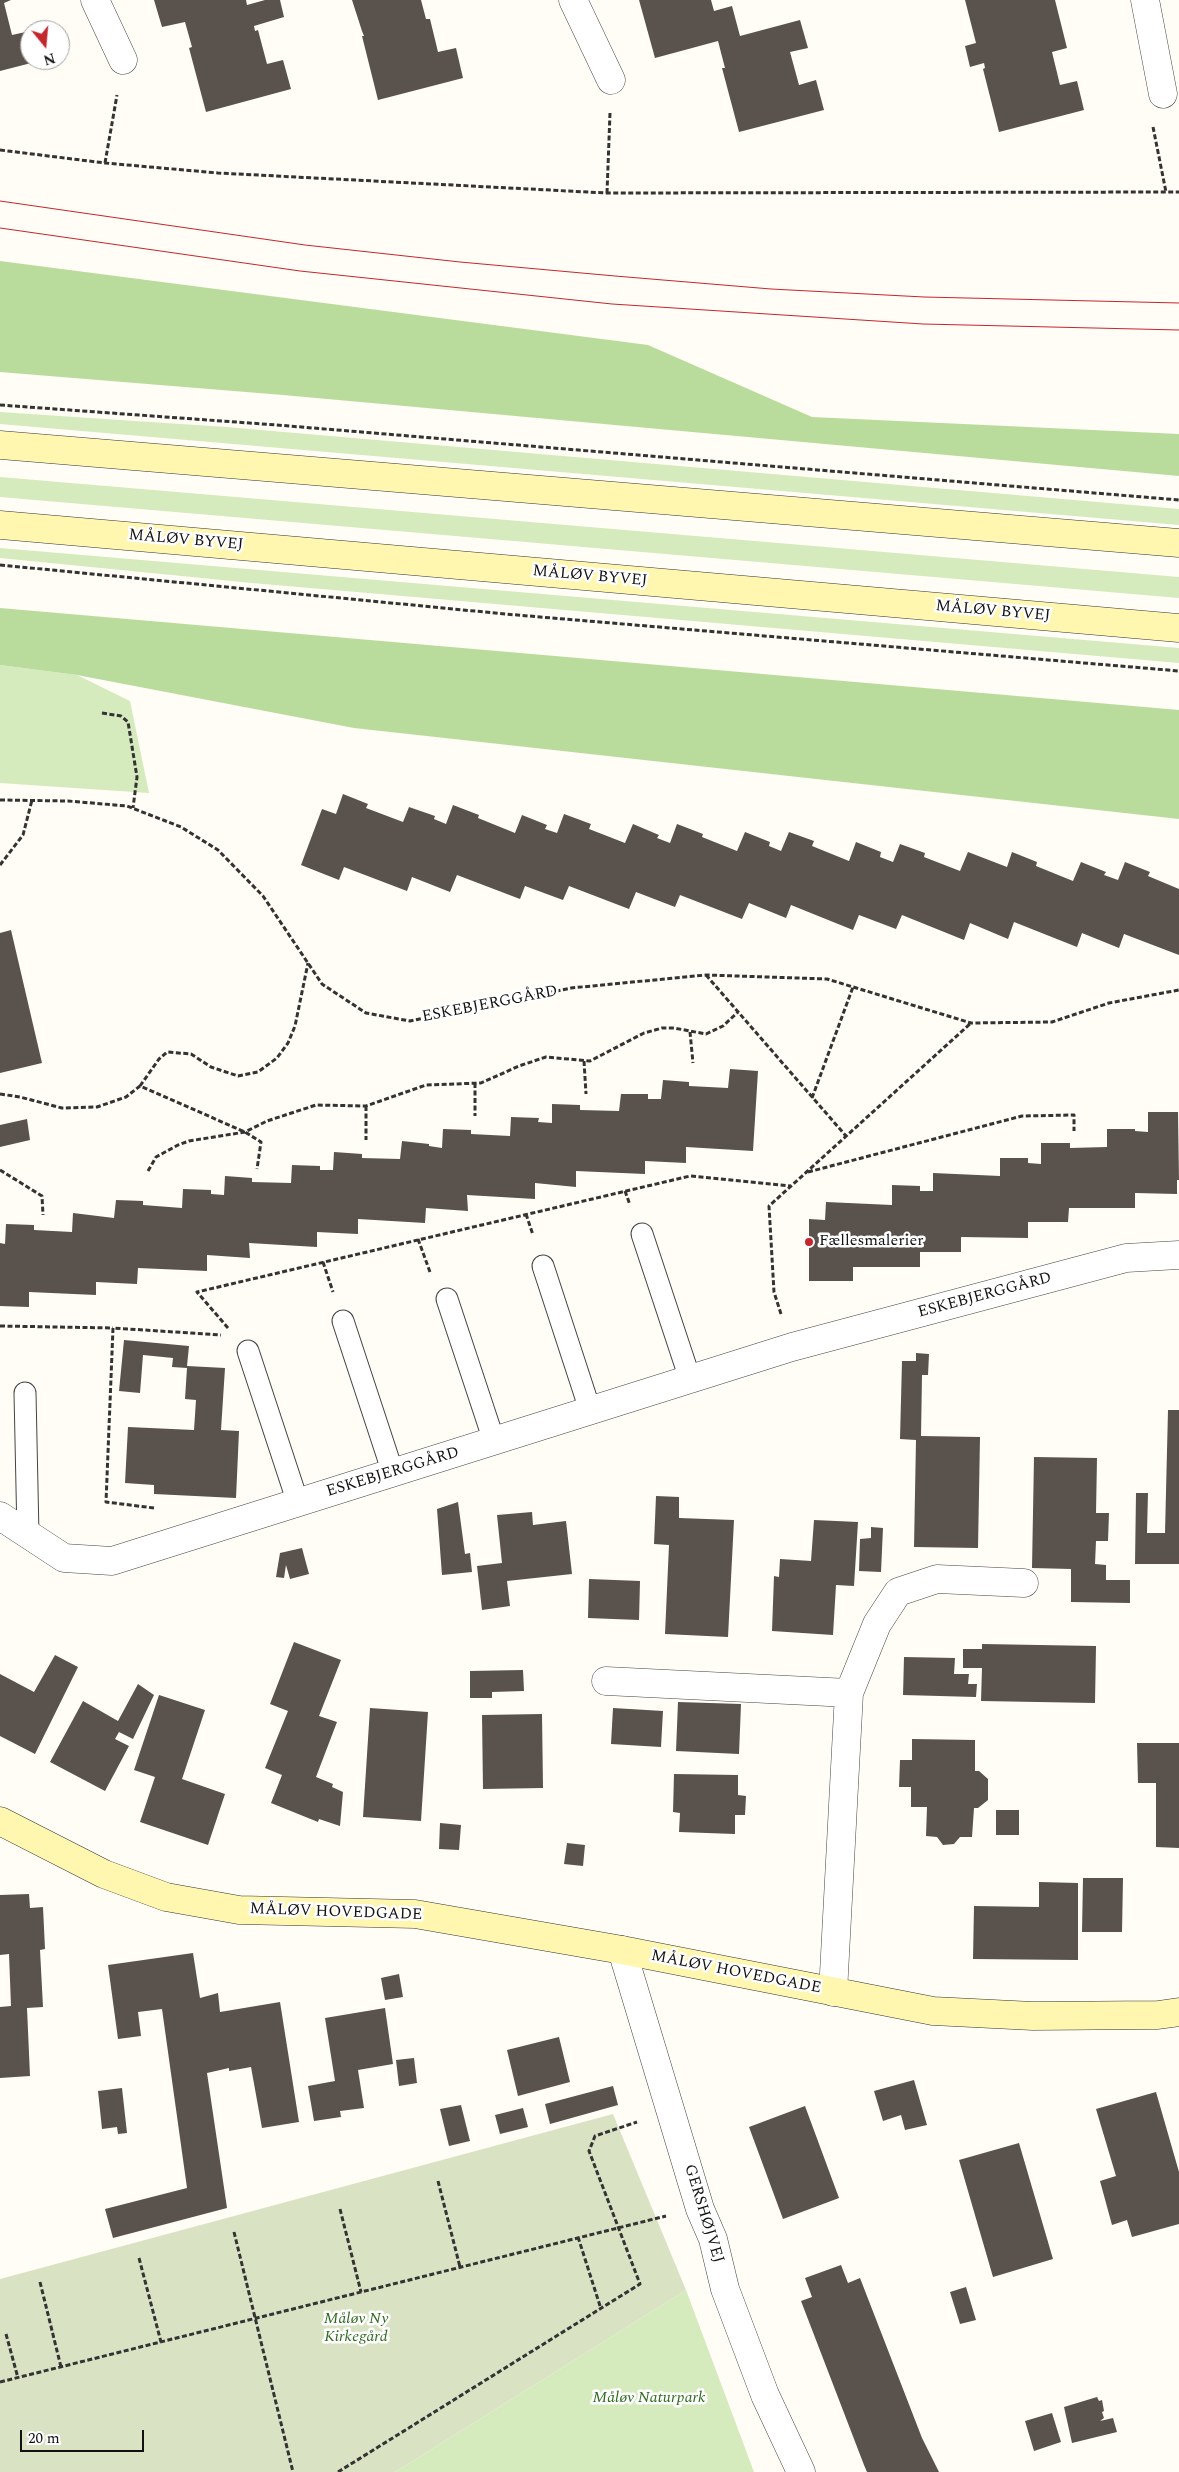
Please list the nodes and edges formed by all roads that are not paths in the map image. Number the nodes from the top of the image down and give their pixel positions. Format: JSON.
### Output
{"nodes":[{"id":1,"x":95,"y":0,"type":"edge"},
{"id":2,"x":572,"y":0,"type":"edge"},
{"id":3,"x":1144,"y":0,"type":"edge"},
{"id":4,"x":123,"y":60,"type":"road end"},
{"id":5,"x":611,"y":80,"type":"road end"},
{"id":6,"x":1163,"y":94,"type":"road end"},
{"id":7,"x":0,"y":445,"type":"edge"},
{"id":8,"x":0,"y":525,"type":"edge"},
{"id":9,"x":1179,"y":543,"type":"edge"},
{"id":10,"x":1179,"y":628,"type":"edge"},
{"id":11,"x":642,"y":1234,"type":"dead end"},
{"id":12,"x":1179,"y":1255,"type":"edge"},
{"id":13,"x":543,"y":1266,"type":"dead end"},
{"id":14,"x":447,"y":1299,"type":"dead end"},
{"id":15,"x":344,"y":1321,"type":"dead end"},
{"id":16,"x":248,"y":1351,"type":"road end"},
{"id":17,"x":690,"y":1379,"type":"junction"},
{"id":18,"x":25,"y":1393,"type":"dead end"},
{"id":19,"x":590,"y":1410,"type":"junction"},
{"id":20,"x":494,"y":1441,"type":"junction"},
{"id":21,"x":393,"y":1473,"type":"junction"},
{"id":22,"x":298,"y":1503,"type":"junction"},
{"id":23,"x":0,"y":1516,"type":"edge"},
{"id":24,"x":28,"y":1534,"type":"junction"},
{"id":25,"x":1024,"y":1583,"type":"dead end"},
{"id":26,"x":606,"y":1680,"type":"dead end"},
{"id":27,"x":849,"y":1693,"type":"junction"},
{"id":28,"x":0,"y":1821,"type":"edge"},
{"id":29,"x":622,"y":1950,"type":"junction"},
{"id":30,"x":833,"y":1992,"type":"junction"},
{"id":31,"x":1179,"y":2012,"type":"edge"},
{"id":32,"x":801,"y":2472,"type":"edge"}],
"edges":[{"from":1,"to":4,"type":"street"},
{"from":2,"to":5,"type":"street"},
{"from":3,"to":6,"type":"street"},
{"from":7,"to":9,"type":"main road"},
{"from":8,"to":10,"type":"main road","name":"MÅLØV BYVEJ"},
{"from":11,"to":17,"type":"lane"},
{"from":12,"to":17,"type":"street","name":"ESKEBJERGGÅRD"},
{"from":13,"to":19,"type":"lane"},
{"from":14,"to":20,"type":"lane"},
{"from":15,"to":21,"type":"lane"},
{"from":16,"to":22,"type":"lane"},
{"from":17,"to":19,"type":"street","name":"ESKEBJERGGÅRD"},
{"from":18,"to":24,"type":"lane"},
{"from":19,"to":20,"type":"street","name":"ESKEBJERGGÅRD"},
{"from":20,"to":21,"type":"street","name":"ESKEBJERGGÅRD"},
{"from":21,"to":22,"type":"street","name":"ESKEBJERGGÅRD"},
{"from":22,"to":24,"type":"street","name":"ESKEBJERGGÅRD"},
{"from":23,"to":24,"type":"street","name":"ESKEBJERGGÅRD"},
{"from":25,"to":27,"type":"street","name":"MÅLØV HOVEDGADE"},
{"from":26,"to":27,"type":"street"},
{"from":27,"to":30,"type":"street","name":"MÅLØV HOVEDGADE"},
{"from":28,"to":29,"type":"main road","name":"MÅLØV HOVEDGADE"},
{"from":29,"to":30,"type":"main road","name":"MÅLØV HOVEDGADE"},
{"from":29,"to":32,"type":"street","name":"GERSHØJVEJ"},
{"from":30,"to":31,"type":"main road","name":"MÅLØV HOVEDGADE"}]}
